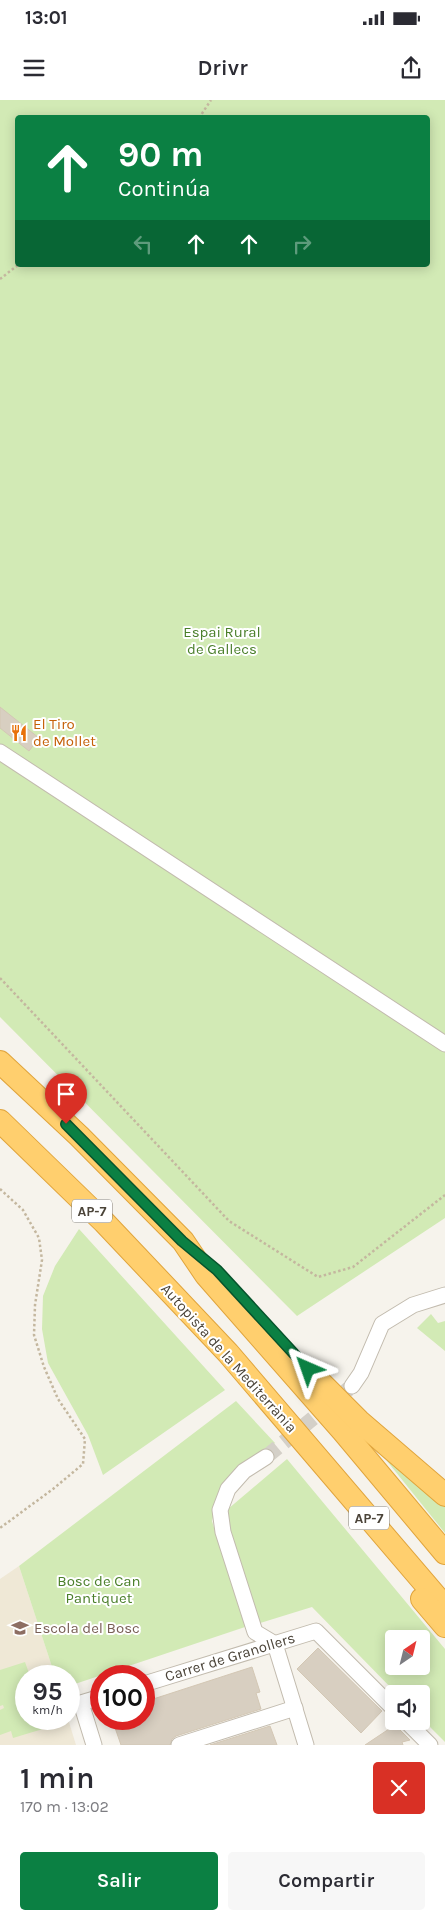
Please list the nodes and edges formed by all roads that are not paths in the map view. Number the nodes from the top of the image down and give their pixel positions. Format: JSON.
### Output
{"nodes":[{"id":1,"x":0,"y":752,"type":"edge"},
{"id":2,"x":445,"y":1044,"type":"edge"},
{"id":3,"x":0,"y":1062,"type":"edge"},
{"id":4,"x":0,"y":1120,"type":"edge"},
{"id":5,"x":445,"y":1295,"type":"edge"},
{"id":6,"x":302,"y":1374,"type":"junction"},
{"id":7,"x":352,"y":1386,"type":"tunnel mouth"},
{"id":8,"x":294,"y":1429,"type":"junction"},
{"id":9,"x":266,"y":1457,"type":"tunnel mouth"},
{"id":10,"x":445,"y":1495,"type":"edge"},
{"id":11,"x":445,"y":1553,"type":"edge"},
{"id":12,"x":445,"y":1607,"type":"edge"},
{"id":13,"x":445,"y":1626,"type":"edge"},
{"id":14,"x":275,"y":1644,"type":"junction"},
{"id":15,"x":155,"y":1681,"type":"edge"},
{"id":16,"x":90,"y":1700,"type":"edge"},
{"id":17,"x":385,"y":1700,"type":"edge"},
{"id":18,"x":294,"y":1708,"type":"junction"},
{"id":19,"x":415,"y":1730,"type":"edge"},
{"id":20,"x":94,"y":1745,"type":"edge"},
{"id":21,"x":179,"y":1745,"type":"edge"},
{"id":22,"x":306,"y":1745,"type":"edge"},
{"id":23,"x":430,"y":1745,"type":"edge"}],
"edges":[{"from":1,"to":2,"type":"street"},
{"from":3,"to":6,"type":"highway","number":"AP-7"},
{"from":4,"to":8,"type":"highway","name":"Autopista de la Mediterrània","number":"AP-7"},
{"from":5,"to":7,"type":"street"},
{"from":6,"to":10,"type":"highway"},
{"from":6,"to":11,"type":"highway","number":"AP-7"},
{"from":8,"to":12,"type":"highway","name":"Autopista de la Mediterrània","number":"AP-7"},
{"from":8,"to":13,"type":"highway"},
{"from":9,"to":14,"type":"street"},
{"from":14,"to":15,"type":"street","name":"Carrer de Granollers"},
{"from":14,"to":17,"type":"street","name":"Carrer de Granollers"},
{"from":14,"to":18,"type":"street"},
{"from":16,"to":20,"type":"street"},
{"from":18,"to":21,"type":"street"},
{"from":18,"to":22,"type":"street"},
{"from":19,"to":23,"type":"street"}]}
